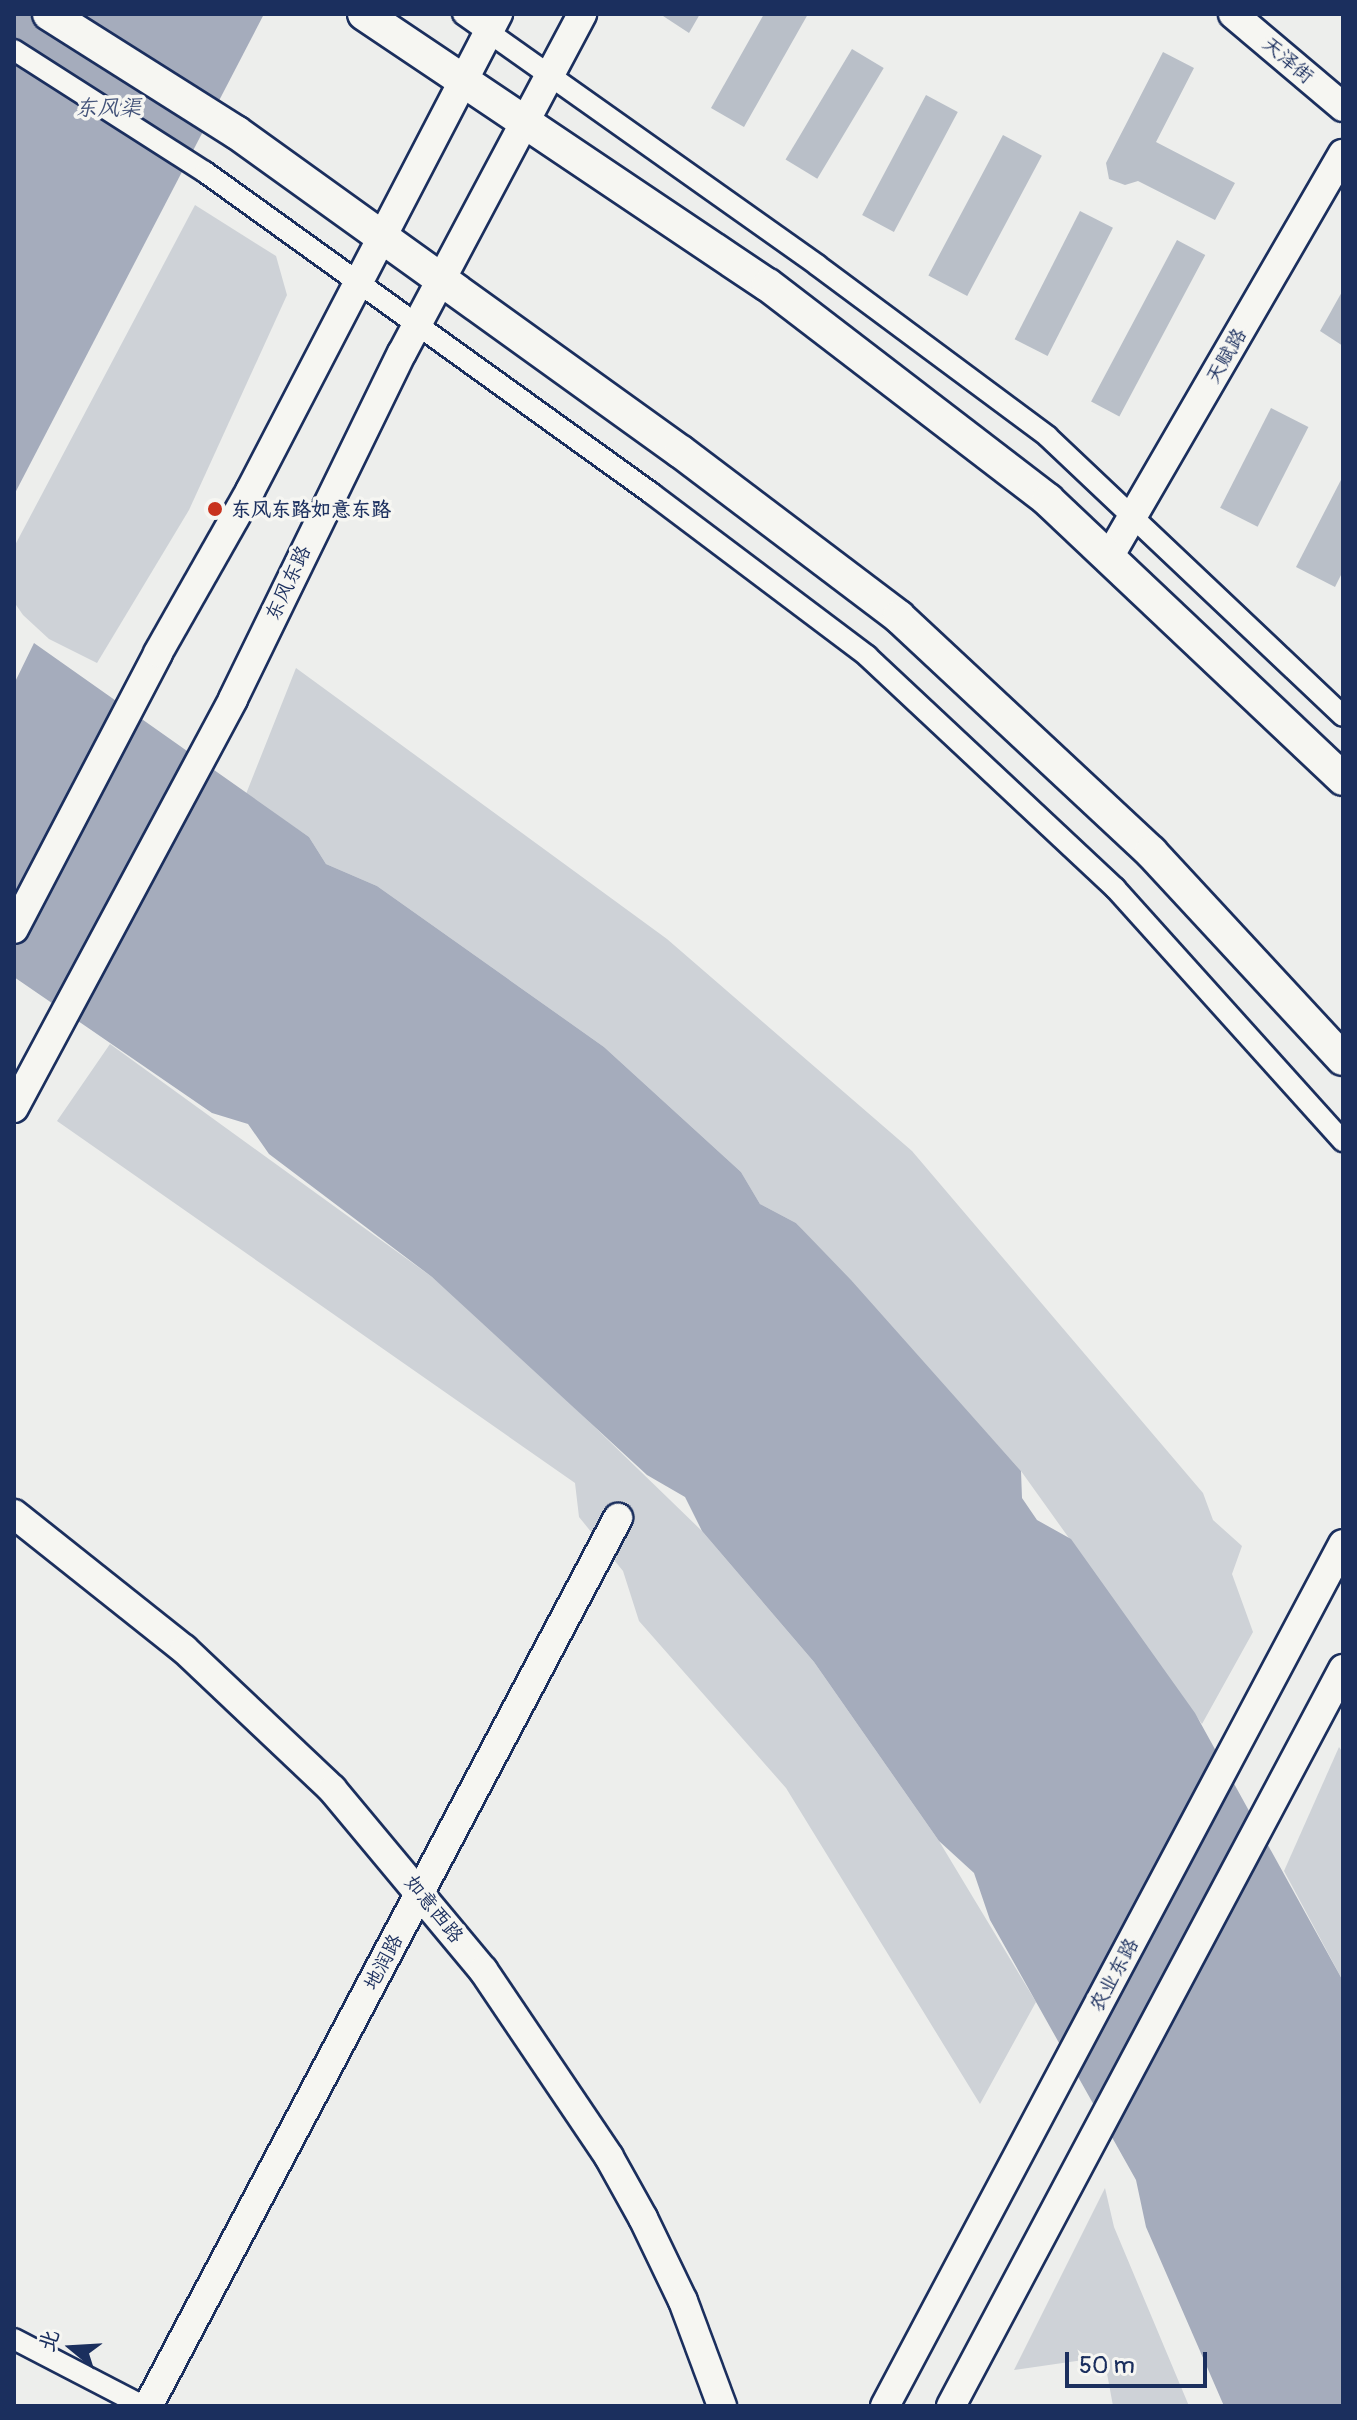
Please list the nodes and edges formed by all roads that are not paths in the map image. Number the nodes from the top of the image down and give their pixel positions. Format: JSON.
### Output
{"nodes":[{"id":1,"x":49,"y":14,"type":"edge"},
{"id":2,"x":364,"y":14,"type":"edge"},
{"id":3,"x":463,"y":14,"type":"edge"},
{"id":4,"x":582,"y":14,"type":"edge"},
{"id":5,"x":1233,"y":14,"type":"edge"},
{"id":6,"x":493,"y":23,"type":"edge"},
{"id":7,"x":14,"y":50,"type":"edge"},
{"id":8,"x":550,"y":74,"type":"junction"},
{"id":9,"x":463,"y":80,"type":"junction"},
{"id":10,"x":1343,"y":107,"type":"edge"},
{"id":11,"x":525,"y":121,"type":"junction"},
{"id":12,"x":1343,"y":154,"type":"edge"},
{"id":13,"x":382,"y":236,"type":"junction"},
{"id":14,"x":441,"y":279,"type":"junction"},
{"id":15,"x":358,"y":283,"type":"junction"},
{"id":16,"x":417,"y":325,"type":"junction"},
{"id":17,"x":1134,"y":515,"type":"junction"},
{"id":18,"x":1109,"y":557,"type":"junction"},
{"id":19,"x":1343,"y":716,"type":"edge"},
{"id":20,"x":1343,"y":779,"type":"edge"},
{"id":21,"x":14,"y":929,"type":"edge"},
{"id":22,"x":1343,"y":1059,"type":"edge"},
{"id":23,"x":14,"y":1108,"type":"edge"},
{"id":24,"x":1343,"y":1141,"type":"edge"},
{"id":25,"x":14,"y":1514,"type":"edge"},
{"id":26,"x":618,"y":1518,"type":"dead end"},
{"id":27,"x":14,"y":1537,"type":"edge"},
{"id":28,"x":1343,"y":1544,"type":"edge"},
{"id":29,"x":1343,"y":1669,"type":"edge"},
{"id":30,"x":416,"y":1901,"type":"junction"},
{"id":31,"x":14,"y":2339,"type":"edge"},
{"id":32,"x":146,"y":2406,"type":"edge"},
{"id":33,"x":702,"y":2406,"type":"edge"},
{"id":34,"x":722,"y":2406,"type":"edge"},
{"id":35,"x":885,"y":2406,"type":"edge"},
{"id":36,"x":951,"y":2406,"type":"edge"}],
"edges":[{"from":1,"to":13,"type":"main road"},
{"from":2,"to":9,"type":"main road"},
{"from":3,"to":6,"type":"street"},
{"from":4,"to":8,"type":"main road","name":"东风东路"},
{"from":5,"to":10,"type":"main road","name":"天泽街"},
{"from":6,"to":8,"type":"street"},
{"from":6,"to":9,"type":"main road"},
{"from":7,"to":15,"type":"street"},
{"from":8,"to":11,"type":"main road","name":"东风东路"},
{"from":8,"to":17,"type":"street"},
{"from":9,"to":11,"type":"main road"},
{"from":9,"to":13,"type":"main road"},
{"from":11,"to":14,"type":"main road","name":"东风东路"},
{"from":11,"to":18,"type":"main road"},
{"from":12,"to":17,"type":"main road","name":"天赋路"},
{"from":13,"to":14,"type":"main road"},
{"from":13,"to":15,"type":"main road"},
{"from":14,"to":16,"type":"main road","name":"东风东路"},
{"from":14,"to":22,"type":"main road"},
{"from":15,"to":16,"type":"street"},
{"from":15,"to":21,"type":"main road"},
{"from":16,"to":23,"type":"main road","name":"东风东路"},
{"from":16,"to":24,"type":"street"},
{"from":17,"to":18,"type":"main road","name":"天赋路"},
{"from":17,"to":19,"type":"street"},
{"from":18,"to":20,"type":"main road"},
{"from":25,"to":30,"type":"main road","name":"如意西路"},
{"from":26,"to":30,"type":"main road","name":"地润路"},
{"from":27,"to":30,"type":"main road","name":"如意西路"},
{"from":28,"to":35,"type":"main road","name":"农业东路"},
{"from":29,"to":36,"type":"main road"},
{"from":30,"to":32,"type":"main road","name":"地润路"},
{"from":30,"to":33,"type":"main road","name":"如意西路"},
{"from":30,"to":34,"type":"main road","name":"如意西路"},
{"from":31,"to":32,"type":"street"}]}
